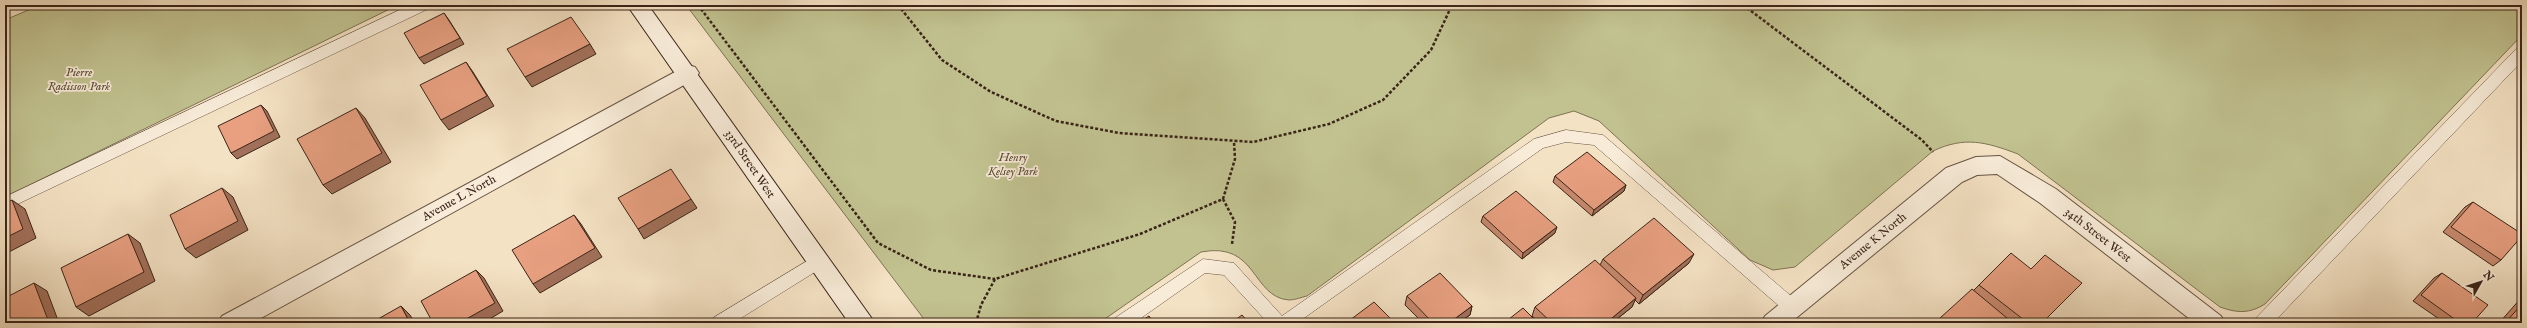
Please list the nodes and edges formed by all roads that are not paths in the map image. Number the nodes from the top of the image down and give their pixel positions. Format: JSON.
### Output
{"nodes":[{"id":1,"x":423,"y":5,"type":"edge"},
{"id":2,"x":637,"y":5,"type":"edge"},
{"id":3,"x":2522,"y":52,"type":"edge"},
{"id":4,"x":688,"y":74,"type":"junction"},
{"id":5,"x":1976,"y":166,"type":"joint"},
{"id":6,"x":5,"y":204,"type":"edge"},
{"id":7,"x":817,"y":262,"type":"junction"},
{"id":8,"x":1792,"y":307,"type":"junction"},
{"id":9,"x":230,"y":323,"type":"edge"},
{"id":10,"x":719,"y":323,"type":"edge"},
{"id":11,"x":863,"y":323,"type":"edge"},
{"id":12,"x":1121,"y":323,"type":"edge"},
{"id":13,"x":1278,"y":323,"type":"edge"},
{"id":14,"x":1284,"y":323,"type":"edge"},
{"id":15,"x":1773,"y":323,"type":"edge"},
{"id":16,"x":2213,"y":323,"type":"edge"},
{"id":17,"x":2262,"y":323,"type":"edge"}],
"edges":[{"from":1,"to":6,"type":"lane"},
{"from":2,"to":4,"type":"street","name":"33rd Street West"},
{"from":3,"to":17,"type":"lane"},
{"from":4,"to":7,"type":"street","name":"33rd Street West"},
{"from":4,"to":9,"type":"street","name":"Avenue L North"},
{"from":5,"to":8,"type":"street","name":"Avenue K North"},
{"from":5,"to":16,"type":"street","name":"34th Street West"},
{"from":7,"to":10,"type":"lane"},
{"from":7,"to":11,"type":"street","name":"33rd Street West"},
{"from":8,"to":14,"type":"lane"},
{"from":8,"to":15,"type":"street","name":"Avenue K North"},
{"from":12,"to":13,"type":"lane"}]}
